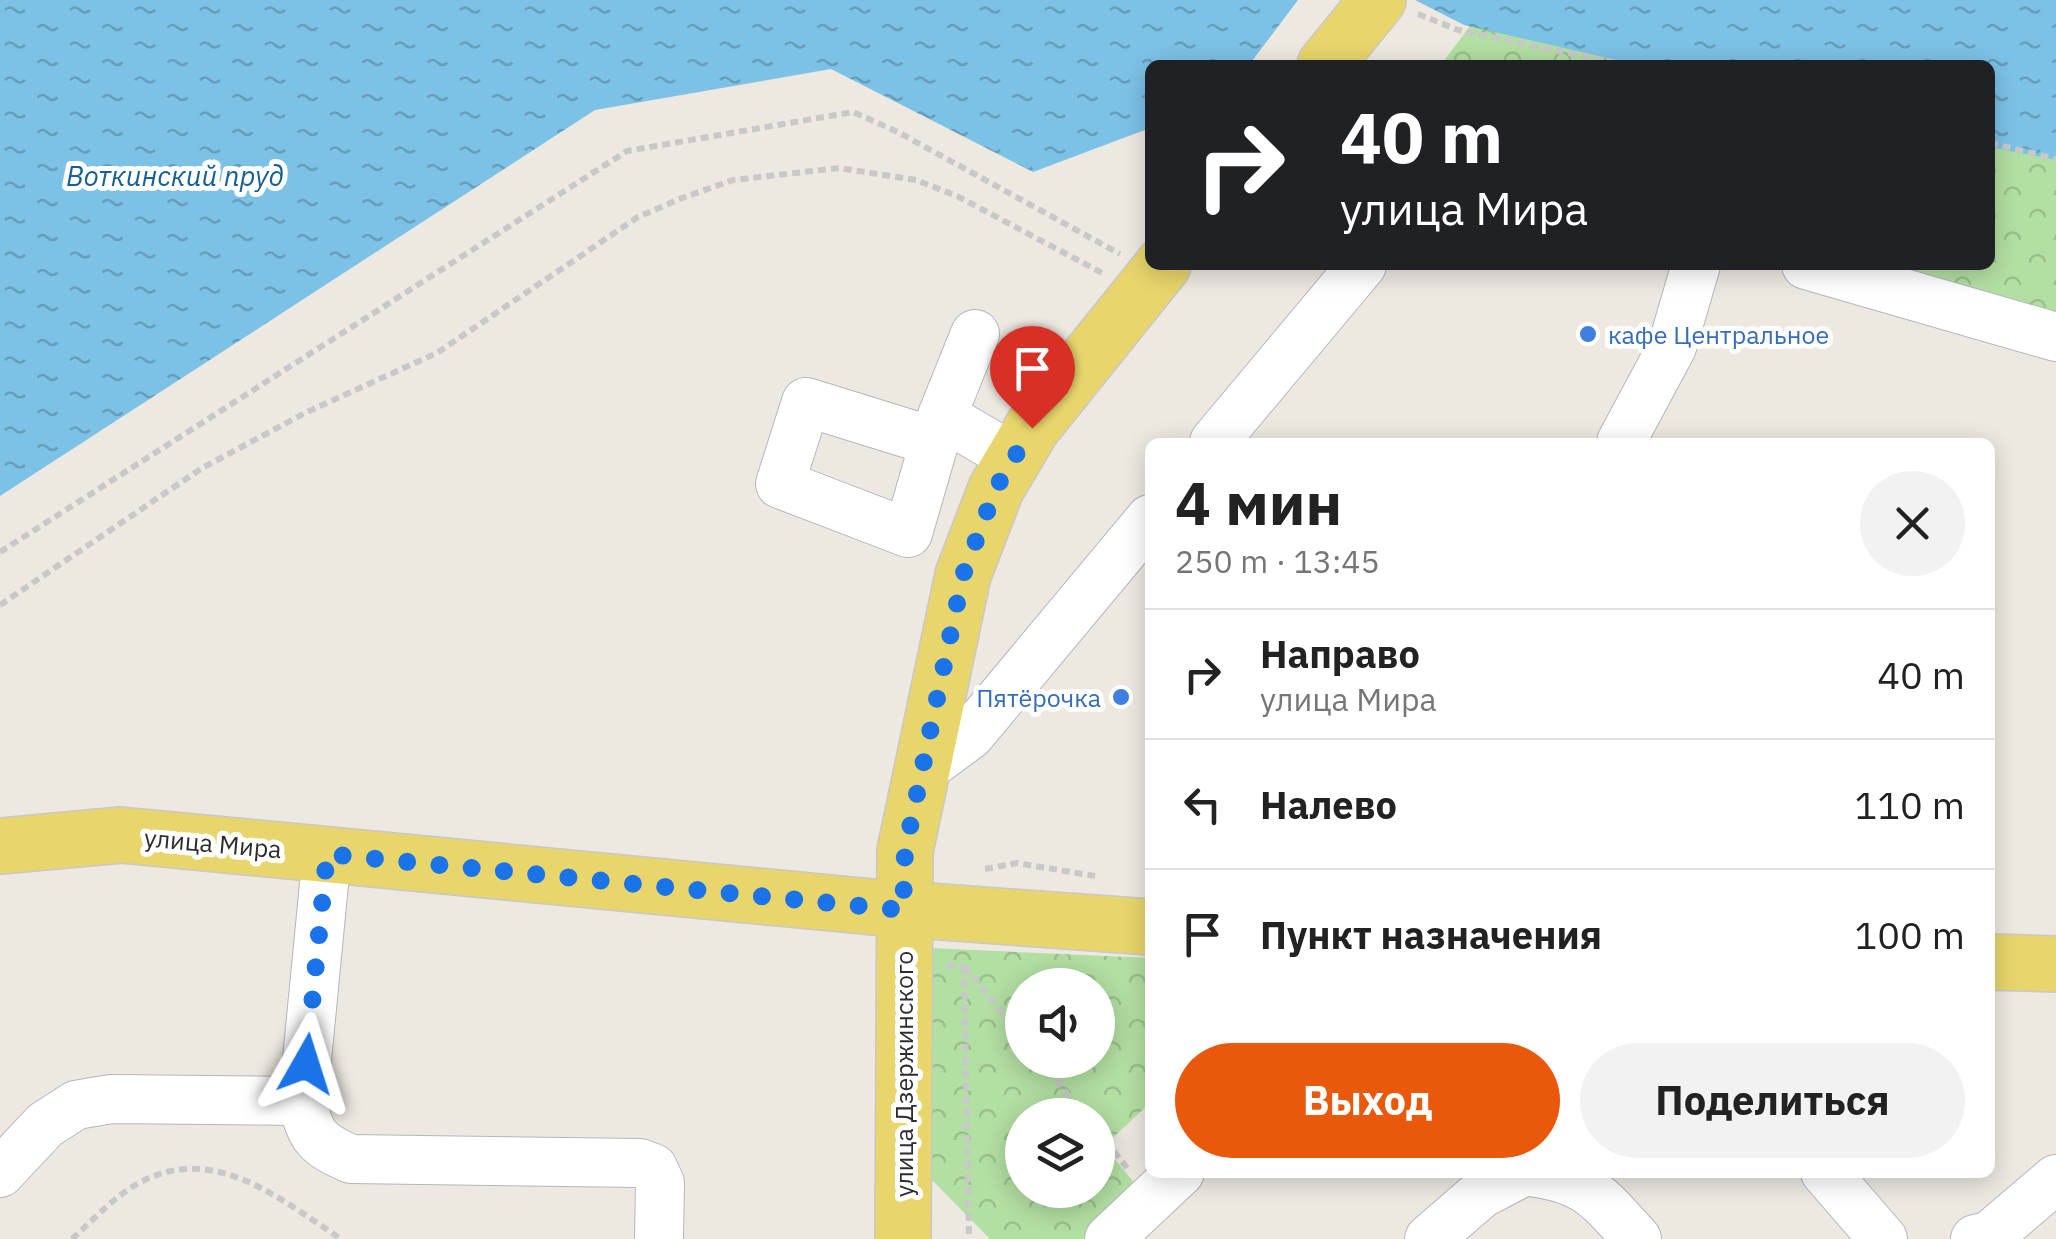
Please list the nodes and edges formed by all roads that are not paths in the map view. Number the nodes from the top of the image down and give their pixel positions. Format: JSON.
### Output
{"nodes":[{"id":1,"x":1391,"y":4,"type":"edge"},
{"id":2,"x":1331,"y":60,"type":"edge"},
{"id":3,"x":1358,"y":270,"type":"edge"},
{"id":4,"x":1695,"y":270,"type":"edge"},
{"id":5,"x":1823,"y":270,"type":"edge"},
{"id":6,"x":1132,"y":278,"type":"edge"},
{"id":7,"x":976,"y":334,"type":"dead end"},
{"id":8,"x":2056,"y":337,"type":"edge"},
{"id":9,"x":1217,"y":438,"type":"edge"},
{"id":10,"x":1624,"y":438,"type":"edge"},
{"id":11,"x":1014,"y":458,"type":"junction"},
{"id":12,"x":1145,"y":525,"type":"edge"},
{"id":13,"x":920,"y":771,"type":"junction"},
{"id":14,"x":0,"y":846,"type":"edge"},
{"id":15,"x":327,"y":854,"type":"junction"},
{"id":16,"x":903,"y":910,"type":"junction"},
{"id":17,"x":1145,"y":926,"type":"edge"},
{"id":18,"x":1995,"y":962,"type":"edge"},
{"id":19,"x":2056,"y":964,"type":"edge"},
{"id":20,"x":303,"y":1100,"type":"junction"},
{"id":21,"x":0,"y":1174,"type":"edge"},
{"id":22,"x":1174,"y":1178,"type":"edge"},
{"id":23,"x":1514,"y":1178,"type":"edge"},
{"id":24,"x":1567,"y":1178,"type":"edge"},
{"id":25,"x":1830,"y":1178,"type":"edge"},
{"id":26,"x":2056,"y":1179,"type":"edge"},
{"id":27,"x":1985,"y":1238,"type":"edge"},
{"id":28,"x":658,"y":1239,"type":"edge"},
{"id":29,"x":904,"y":1239,"type":"edge"},
{"id":30,"x":1109,"y":1239,"type":"edge"},
{"id":31,"x":1429,"y":1239,"type":"edge"},
{"id":32,"x":1637,"y":1239,"type":"edge"},
{"id":33,"x":1883,"y":1239,"type":"edge"}],
"edges":[{"from":1,"to":2,"type":"main road"},
{"from":3,"to":9,"type":"street"},
{"from":4,"to":10,"type":"street"},
{"from":5,"to":8,"type":"street"},
{"from":6,"to":11,"type":"main road","name":"улица Дзержинского"},
{"from":7,"to":11,"type":"street"},
{"from":11,"to":13,"type":"main road","name":"улица Дзержинского"},
{"from":12,"to":13,"type":"street"},
{"from":13,"to":16,"type":"main road","name":"улица Дзержинского"},
{"from":14,"to":15,"type":"main road","name":"улица Мира"},
{"from":15,"to":16,"type":"main road","name":"улица Мира"},
{"from":15,"to":20,"type":"street"},
{"from":16,"to":17,"type":"main road","name":"улица Мира"},
{"from":16,"to":29,"type":"main road","name":"улица Дзержинского"},
{"from":18,"to":19,"type":"main road"},
{"from":20,"to":21,"type":"street"},
{"from":20,"to":28,"type":"street"},
{"from":22,"to":30,"type":"street"},
{"from":23,"to":31,"type":"street"},
{"from":24,"to":32,"type":"street"},
{"from":25,"to":33,"type":"street"},
{"from":26,"to":27,"type":"street"}]}
